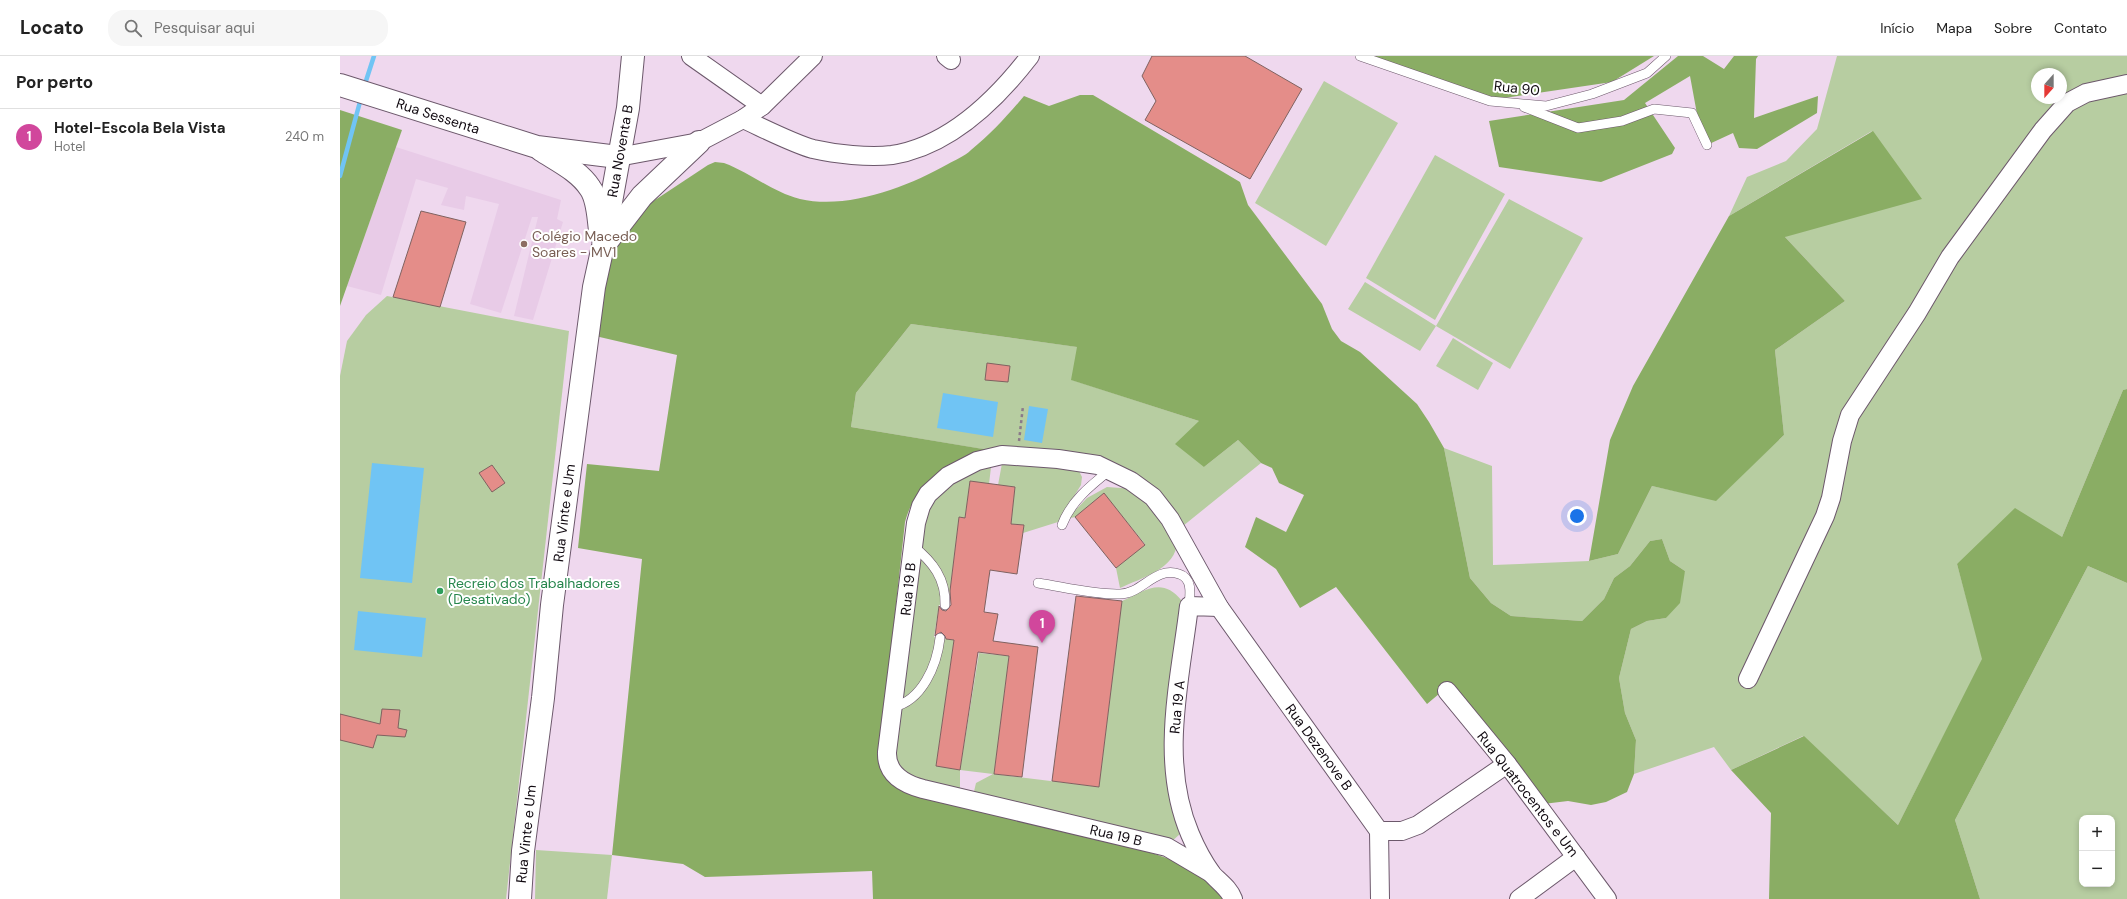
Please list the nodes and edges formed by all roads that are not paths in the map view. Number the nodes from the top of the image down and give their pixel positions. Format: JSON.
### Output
{"nodes":[{"id":1,"x":633,"y":56,"type":"edge"},
{"id":2,"x":691,"y":56,"type":"edge"},
{"id":3,"x":813,"y":56,"type":"edge"},
{"id":4,"x":1030,"y":56,"type":"edge"},
{"id":5,"x":1360,"y":56,"type":"edge"},
{"id":6,"x":1666,"y":56,"type":"edge"},
{"id":7,"x":2127,"y":84,"type":"edge"},
{"id":8,"x":355,"y":89,"type":"edge"},
{"id":9,"x":1514,"y":103,"type":"junction"},
{"id":10,"x":762,"y":106,"type":"junction"},
{"id":11,"x":743,"y":119,"type":"junction"},
{"id":12,"x":699,"y":142,"type":"junction"},
{"id":13,"x":1707,"y":145,"type":"dead end"},
{"id":14,"x":537,"y":148,"type":"junction"},
{"id":15,"x":618,"y":156,"type":"junction"},
{"id":16,"x":603,"y":246,"type":"junction"},
{"id":17,"x":1110,"y":470,"type":"junction"},
{"id":18,"x":1062,"y":525,"type":"dead end"},
{"id":19,"x":912,"y":546,"type":"junction"},
{"id":20,"x":1038,"y":583,"type":"dead end"},
{"id":21,"x":945,"y":605,"type":"dead end"},
{"id":22,"x":1189,"y":606,"type":"junction"},
{"id":23,"x":1219,"y":607,"type":"junction"},
{"id":24,"x":940,"y":638,"type":"dead end"},
{"id":25,"x":1748,"y":679,"type":"dead end"},
{"id":26,"x":1447,"y":692,"type":"dead end"},
{"id":27,"x":893,"y":707,"type":"junction"},
{"id":28,"x":1507,"y":764,"type":"junction"},
{"id":29,"x":1379,"y":831,"type":"junction"},
{"id":30,"x":1190,"y":835,"type":"junction"},
{"id":31,"x":1167,"y":847,"type":"junction"},
{"id":32,"x":1576,"y":857,"type":"junction"},
{"id":33,"x":1211,"y":873,"type":"junction"},
{"id":34,"x":520,"y":899,"type":"edge"},
{"id":35,"x":1233,"y":899,"type":"edge"},
{"id":36,"x":1380,"y":899,"type":"edge"},
{"id":37,"x":1519,"y":899,"type":"edge"},
{"id":38,"x":1607,"y":899,"type":"edge"}],
"edges":[{"from":1,"to":15,"type":"street","name":"Rua Noventa B"},
{"from":2,"to":10,"type":"street"},
{"from":3,"to":10,"type":"street"},
{"from":4,"to":11,"type":"street"},
{"from":5,"to":9,"type":"lane","name":"Rua 90"},
{"from":6,"to":9,"type":"lane","name":"Rua 90"},
{"from":7,"to":25,"type":"street"},
{"from":8,"to":14,"type":"street","name":"Rua Sessenta"},
{"from":9,"to":13,"type":"lane"},
{"from":10,"to":11,"type":"street"},
{"from":11,"to":12,"type":"street"},
{"from":12,"to":15,"type":"street"},
{"from":12,"to":16,"type":"street"},
{"from":14,"to":15,"type":"street"},
{"from":14,"to":16,"type":"street"},
{"from":15,"to":16,"type":"street","name":"Rua Noventa B"},
{"from":16,"to":34,"type":"street","name":"Rua Vinte e Um"},
{"from":17,"to":18,"type":"lane"},
{"from":17,"to":19,"type":"street","name":"Rua 19 B"},
{"from":17,"to":23,"type":"street","name":"Rua 19 B"},
{"from":19,"to":21,"type":"lane"},
{"from":19,"to":27,"type":"street","name":"Rua 19 B"},
{"from":20,"to":22,"type":"lane"},
{"from":22,"to":23,"type":"street"},
{"from":22,"to":30,"type":"street","name":"Rua 19 A"},
{"from":23,"to":29,"type":"street","name":"Rua Dezenove B"},
{"from":24,"to":27,"type":"lane"},
{"from":26,"to":28,"type":"street","name":"Rua Quatrocentos e Um"},
{"from":27,"to":31,"type":"street","name":"Rua 19 B"},
{"from":28,"to":29,"type":"street"},
{"from":28,"to":32,"type":"street","name":"Rua Quatrocentos e Um"},
{"from":29,"to":36,"type":"street"},
{"from":30,"to":31,"type":"street"},
{"from":30,"to":33,"type":"street","name":"Rua 19 A"},
{"from":31,"to":33,"type":"street","name":"Rua 19 B"},
{"from":32,"to":37,"type":"street"},
{"from":32,"to":38,"type":"street","name":"Rua Quatrocentos e Um"},
{"from":33,"to":35,"type":"street"}]}
